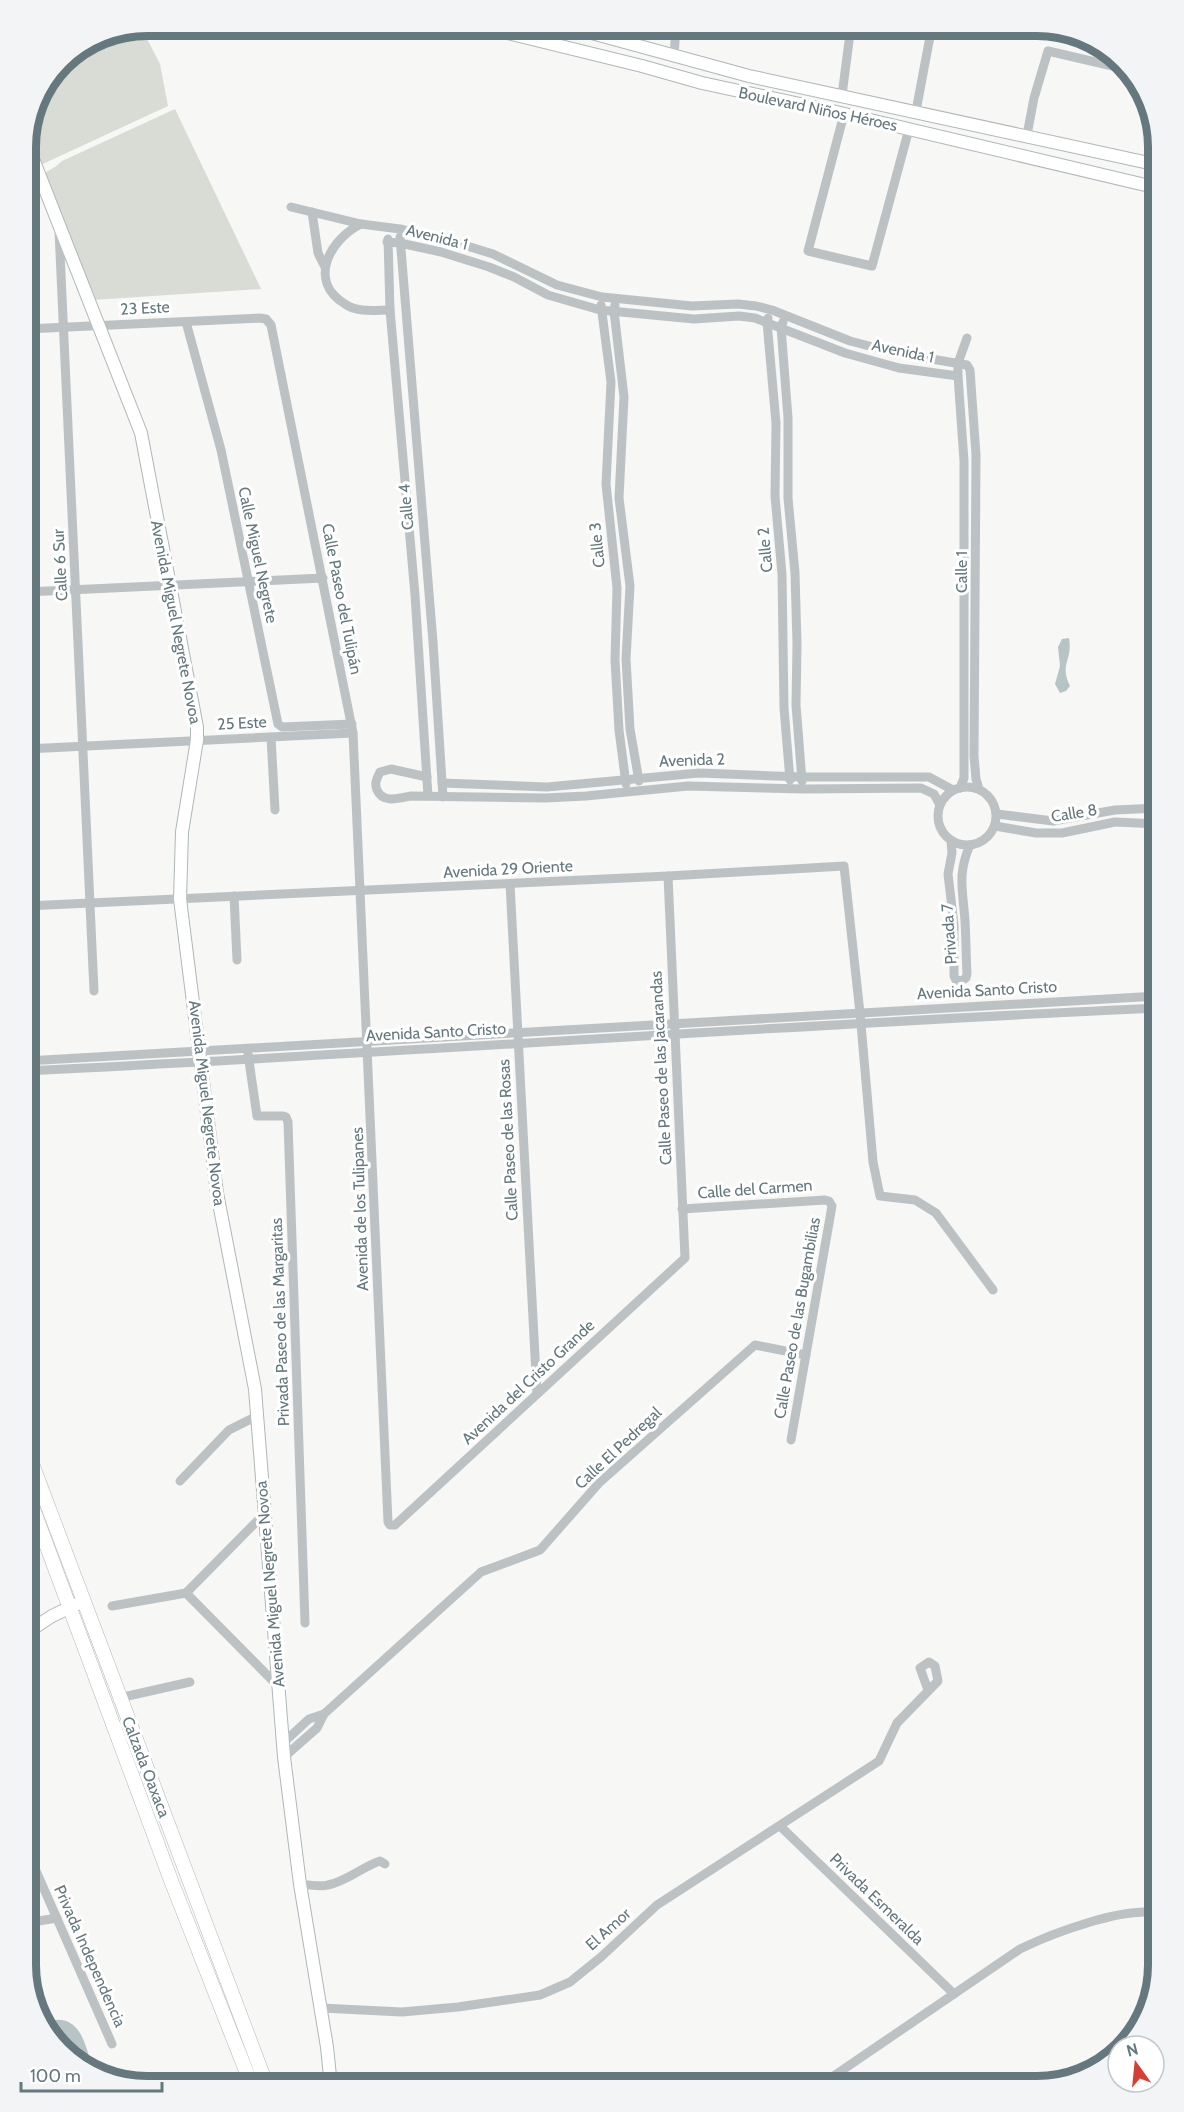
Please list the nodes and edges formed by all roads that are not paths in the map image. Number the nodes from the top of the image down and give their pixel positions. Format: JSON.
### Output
{"nodes":[{"id":1,"x":520,"y":36,"type":"edge"},
{"id":2,"x":602,"y":36,"type":"edge"},
{"id":3,"x":675,"y":36,"type":"edge"},
{"id":4,"x":850,"y":36,"type":"edge"},
{"id":5,"x":930,"y":36,"type":"edge"},
{"id":6,"x":674,"y":56,"type":"junction"},
{"id":7,"x":1112,"y":66,"type":"edge"},
{"id":8,"x":842,"y":95,"type":"junction"},
{"id":9,"x":916,"y":111,"type":"junction"},
{"id":10,"x":844,"y":114,"type":"junction"},
{"id":11,"x":909,"y":129,"type":"junction"},
{"id":12,"x":1027,"y":135,"type":"junction"},
{"id":13,"x":1148,"y":163,"type":"edge"},
{"id":14,"x":36,"y":166,"type":"edge"},
{"id":15,"x":1148,"y":186,"type":"edge"},
{"id":16,"x":291,"y":207,"type":"dead end"},
{"id":17,"x":312,"y":212,"type":"junction"},
{"id":18,"x":361,"y":224,"type":"junction"},
{"id":19,"x":59,"y":225,"type":"junction"},
{"id":20,"x":389,"y":227,"type":"junction"},
{"id":21,"x":400,"y":229,"type":"junction"},
{"id":22,"x":387,"y":242,"type":"junction"},
{"id":23,"x":400,"y":243,"type":"junction"},
{"id":24,"x":325,"y":267,"type":"junction"},
{"id":25,"x":602,"y":297,"type":"junction"},
{"id":26,"x":616,"y":299,"type":"junction"},
{"id":27,"x":390,"y":310,"type":"junction"},
{"id":28,"x":600,"y":310,"type":"junction"},
{"id":29,"x":772,"y":310,"type":"junction"},
{"id":30,"x":614,"y":311,"type":"junction"},
{"id":31,"x":785,"y":315,"type":"junction"},
{"id":32,"x":266,"y":319,"type":"joint"},
{"id":33,"x":186,"y":322,"type":"junction"},
{"id":34,"x":767,"y":322,"type":"junction"},
{"id":35,"x":98,"y":326,"type":"junction"},
{"id":36,"x":63,"y":327,"type":"junction"},
{"id":37,"x":781,"y":327,"type":"junction"},
{"id":38,"x":36,"y":328,"type":"edge"},
{"id":39,"x":967,"y":338,"type":"dead end"},
{"id":40,"x":958,"y":363,"type":"junction"},
{"id":41,"x":958,"y":376,"type":"junction"},
{"id":42,"x":419,"y":472,"type":"junction"},
{"id":43,"x":405,"y":473,"type":"junction"},
{"id":44,"x":625,"y":554,"type":"junction"},
{"id":45,"x":614,"y":556,"type":"junction"},
{"id":46,"x":795,"y":573,"type":"junction"},
{"id":47,"x":782,"y":574,"type":"junction"},
{"id":48,"x":323,"y":578,"type":"junction"},
{"id":49,"x":248,"y":580,"type":"junction"},
{"id":50,"x":976,"y":580,"type":"junction"},
{"id":51,"x":963,"y":581,"type":"junction"},
{"id":52,"x":170,"y":585,"type":"junction"},
{"id":53,"x":76,"y":590,"type":"junction"},
{"id":54,"x":36,"y":592,"type":"edge"},
{"id":55,"x":352,"y":728,"type":"junction"},
{"id":56,"x":271,"y":737,"type":"junction"},
{"id":57,"x":197,"y":740,"type":"junction"},
{"id":58,"x":83,"y":746,"type":"junction"},
{"id":59,"x":36,"y":748,"type":"edge"},
{"id":60,"x":789,"y":776,"type":"junction"},
{"id":61,"x":427,"y":777,"type":"junction"},
{"id":62,"x":638,"y":777,"type":"junction"},
{"id":63,"x":801,"y":777,"type":"junction"},
{"id":64,"x":625,"y":779,"type":"junction"},
{"id":65,"x":442,"y":783,"type":"junction"},
{"id":66,"x":640,"y":789,"type":"junction"},
{"id":67,"x":791,"y":789,"type":"junction"},
{"id":68,"x":804,"y":789,"type":"junction"},
{"id":69,"x":957,"y":789,"type":"junction"},
{"id":70,"x":979,"y":789,"type":"junction"},
{"id":71,"x":627,"y":790,"type":"junction"},
{"id":72,"x":428,"y":796,"type":"junction"},
{"id":73,"x":443,"y":797,"type":"junction"},
{"id":74,"x":940,"y":805,"type":"junction"},
{"id":75,"x":1148,"y":808,"type":"edge"},
{"id":76,"x":274,"y":810,"type":"dead end"},
{"id":77,"x":997,"y":814,"type":"junction"},
{"id":78,"x":1148,"y":824,"type":"edge"},
{"id":79,"x":995,"y":826,"type":"junction"},
{"id":80,"x":951,"y":841,"type":"junction"},
{"id":81,"x":970,"y":845,"type":"junction"},
{"id":82,"x":668,"y":876,"type":"junction"},
{"id":83,"x":510,"y":884,"type":"junction"},
{"id":84,"x":360,"y":890,"type":"junction"},
{"id":85,"x":234,"y":896,"type":"junction"},
{"id":86,"x":180,"y":899,"type":"junction"},
{"id":87,"x":90,"y":903,"type":"junction"},
{"id":88,"x":36,"y":906,"type":"edge"},
{"id":89,"x":237,"y":960,"type":"dead end"},
{"id":90,"x":94,"y":991,"type":"dead end"},
{"id":91,"x":1148,"y":996,"type":"edge"},
{"id":92,"x":1128,"y":997,"type":"junction"},
{"id":93,"x":1148,"y":1008,"type":"edge"},
{"id":94,"x":1128,"y":1009,"type":"junction"},
{"id":95,"x":860,"y":1012,"type":"junction"},
{"id":96,"x":847,"y":1013,"type":"junction"},
{"id":97,"x":674,"y":1023,"type":"junction"},
{"id":98,"x":848,"y":1024,"type":"junction"},
{"id":99,"x":861,"y":1024,"type":"junction"},
{"id":100,"x":517,"y":1032,"type":"junction"},
{"id":101,"x":675,"y":1034,"type":"junction"},
{"id":102,"x":368,"y":1040,"type":"junction"},
{"id":103,"x":518,"y":1043,"type":"junction"},
{"id":104,"x":248,"y":1049,"type":"junction"},
{"id":105,"x":369,"y":1051,"type":"junction"},
{"id":106,"x":136,"y":1055,"type":"junction"},
{"id":107,"x":201,"y":1058,"type":"junction"},
{"id":108,"x":249,"y":1060,"type":"junction"},
{"id":109,"x":36,"y":1065,"type":"edge"},
{"id":110,"x":36,"y":1066,"type":"edge"},
{"id":111,"x":137,"y":1066,"type":"junction"},
{"id":112,"x":830,"y":1201,"type":"joint"},
{"id":113,"x":682,"y":1209,"type":"junction"},
{"id":114,"x":685,"y":1258,"type":"joint"},
{"id":115,"x":993,"y":1290,"type":"dead end"},
{"id":116,"x":806,"y":1355,"type":"junction"},
{"id":117,"x":537,"y":1394,"type":"junction"},
{"id":118,"x":257,"y":1416,"type":"junction"},
{"id":119,"x":791,"y":1440,"type":"dead end"},
{"id":120,"x":36,"y":1475,"type":"edge"},
{"id":121,"x":180,"y":1481,"type":"dead end"},
{"id":122,"x":265,"y":1513,"type":"junction"},
{"id":123,"x":36,"y":1517,"type":"edge"},
{"id":124,"x":390,"y":1525,"type":"joint"},
{"id":125,"x":186,"y":1593,"type":"junction"},
{"id":126,"x":84,"y":1602,"type":"junction"},
{"id":127,"x":112,"y":1606,"type":"dead end"},
{"id":128,"x":70,"y":1607,"type":"junction"},
{"id":129,"x":305,"y":1623,"type":"dead end"},
{"id":130,"x":36,"y":1627,"type":"edge"},
{"id":131,"x":190,"y":1682,"type":"dead end"},
{"id":132,"x":278,"y":1686,"type":"junction"},
{"id":133,"x":928,"y":1690,"type":"dead end"},
{"id":134,"x":119,"y":1698,"type":"junction"},
{"id":135,"x":124,"y":1712,"type":"junction"},
{"id":136,"x":324,"y":1714,"type":"junction"},
{"id":137,"x":111,"y":1717,"type":"junction"},
{"id":138,"x":283,"y":1743,"type":"junction"},
{"id":139,"x":284,"y":1757,"type":"junction"},
{"id":140,"x":780,"y":1826,"type":"junction"},
{"id":141,"x":385,"y":1864,"type":"dead end"},
{"id":142,"x":36,"y":1871,"type":"edge"},
{"id":143,"x":300,"y":1884,"type":"junction"},
{"id":144,"x":1148,"y":1912,"type":"edge"},
{"id":145,"x":57,"y":1918,"type":"junction"},
{"id":146,"x":36,"y":1921,"type":"edge"},
{"id":147,"x":954,"y":1994,"type":"junction"},
{"id":148,"x":321,"y":2008,"type":"junction"},
{"id":149,"x":112,"y":2044,"type":"dead end"},
{"id":150,"x":248,"y":2076,"type":"edge"},
{"id":151,"x":263,"y":2076,"type":"edge"},
{"id":152,"x":330,"y":2076,"type":"edge"},
{"id":153,"x":834,"y":2076,"type":"edge"}],
"edges":[{"from":1,"to":10,"type":"main road","name":"Boulevard Niños Héroes"},
{"from":2,"to":6,"type":"main road","name":"Boulevard Niños Héroes"},
{"from":3,"to":6,"type":"street"},
{"from":4,"to":8,"type":"street"},
{"from":5,"to":9,"type":"street"},
{"from":6,"to":8,"type":"main road","name":"Boulevard Niños Héroes"},
{"from":7,"to":12,"type":"street"},
{"from":8,"to":9,"type":"main road","name":"Boulevard Niños Héroes"},
{"from":9,"to":12,"type":"main road","name":"Boulevard Niños Héroes"},
{"from":10,"to":11,"type":"main road","name":"Boulevard Niños Héroes"},
{"from":10,"to":11,"type":"street"},
{"from":11,"to":15,"type":"main road","name":"Boulevard Niños Héroes"},
{"from":12,"to":13,"type":"main road","name":"Boulevard Niños Héroes"},
{"from":14,"to":19,"type":"main road","name":"Avenida Miguel Negrete Novoa"},
{"from":16,"to":17,"type":"street"},
{"from":17,"to":18,"type":"street"},
{"from":17,"to":24,"type":"street"},
{"from":18,"to":20,"type":"street"},
{"from":18,"to":24,"type":"street"},
{"from":19,"to":35,"type":"main road","name":"Avenida Miguel Negrete Novoa"},
{"from":19,"to":36,"type":"street","name":"Calle 6 Sur"},
{"from":20,"to":21,"type":"street","name":"Avenida 1"},
{"from":20,"to":22,"type":"street","name":"Avenida 1"},
{"from":21,"to":23,"type":"street","name":"Calle 4"},
{"from":21,"to":25,"type":"street","name":"Avenida 1"},
{"from":22,"to":23,"type":"street","name":"Avenida 1"},
{"from":22,"to":27,"type":"street","name":"Calle 4"},
{"from":23,"to":28,"type":"street","name":"Avenida 1"},
{"from":23,"to":42,"type":"street","name":"Calle 4"},
{"from":24,"to":27,"type":"street"},
{"from":25,"to":26,"type":"street","name":"Avenida 1"},
{"from":25,"to":28,"type":"street","name":"Calle 3"},
{"from":26,"to":29,"type":"street","name":"Avenida 1"},
{"from":26,"to":30,"type":"street","name":"Calle 3"},
{"from":27,"to":43,"type":"street","name":"Calle 4"},
{"from":28,"to":30,"type":"street","name":"Avenida 1"},
{"from":28,"to":45,"type":"street","name":"Calle 3"},
{"from":29,"to":31,"type":"street","name":"Avenida 1"},
{"from":29,"to":34,"type":"street","name":"Calle 2"},
{"from":30,"to":34,"type":"street","name":"Avenida 1"},
{"from":30,"to":44,"type":"street","name":"Calle 3"},
{"from":31,"to":37,"type":"street","name":"Calle 2"},
{"from":31,"to":40,"type":"street","name":"Avenida 1"},
{"from":32,"to":33,"type":"street","name":"23 Este"},
{"from":32,"to":48,"type":"street","name":"Calle Paseo del Tulipán"},
{"from":33,"to":35,"type":"street","name":"23 Este"},
{"from":33,"to":49,"type":"street","name":"Calle Miguel Negrete"},
{"from":34,"to":37,"type":"street","name":"Avenida 1"},
{"from":34,"to":47,"type":"street","name":"Calle 2"},
{"from":35,"to":36,"type":"street","name":"23 Este"},
{"from":35,"to":52,"type":"main road","name":"Avenida Miguel Negrete Novoa"},
{"from":36,"to":38,"type":"street","name":"23 Este"},
{"from":36,"to":53,"type":"street","name":"Calle 6 Sur"},
{"from":37,"to":41,"type":"street","name":"Avenida 1"},
{"from":37,"to":46,"type":"street","name":"Calle 2"},
{"from":39,"to":40,"type":"street","name":"Calle 1"},
{"from":40,"to":41,"type":"street","name":"Calle 1"},
{"from":40,"to":50,"type":"street","name":"Calle 1"},
{"from":41,"to":51,"type":"street","name":"Calle 1"},
{"from":42,"to":43,"type":"street"},
{"from":42,"to":65,"type":"street","name":"Calle 4"},
{"from":43,"to":61,"type":"street","name":"Calle 4"},
{"from":44,"to":45,"type":"street"},
{"from":44,"to":62,"type":"street","name":"Calle 3"},
{"from":45,"to":64,"type":"street","name":"Calle 3"},
{"from":46,"to":47,"type":"street"},
{"from":46,"to":63,"type":"street","name":"Calle 2"},
{"from":47,"to":60,"type":"street","name":"Calle 2"},
{"from":48,"to":49,"type":"street"},
{"from":48,"to":55,"type":"street","name":"Calle Paseo del Tulipán"},
{"from":49,"to":52,"type":"street"},
{"from":49,"to":55,"type":"street","name":"Calle Miguel Negrete"},
{"from":50,"to":51,"type":"street"},
{"from":50,"to":70,"type":"street","name":"Calle 1"},
{"from":51,"to":69,"type":"street","name":"Calle 1"},
{"from":52,"to":53,"type":"street"},
{"from":52,"to":57,"type":"main road","name":"Avenida Miguel Negrete Novoa"},
{"from":53,"to":54,"type":"street"},
{"from":53,"to":58,"type":"street","name":"Calle 6 Sur"},
{"from":55,"to":56,"type":"street","name":"25 Este"},
{"from":55,"to":84,"type":"street","name":"Calle Paseo del Tulipán"},
{"from":56,"to":57,"type":"street","name":"25 Este"},
{"from":56,"to":76,"type":"street"},
{"from":57,"to":58,"type":"street","name":"25 Este"},
{"from":57,"to":86,"type":"main road","name":"Avenida Miguel Negrete Novoa"},
{"from":58,"to":59,"type":"street","name":"25 Este"},
{"from":58,"to":87,"type":"street","name":"Calle 6 Sur"},
{"from":60,"to":62,"type":"street","name":"Avenida 2"},
{"from":60,"to":63,"type":"street","name":"Avenida 2"},
{"from":60,"to":67,"type":"street","name":"Calle 2"},
{"from":61,"to":72,"type":"street","name":"Calle 4"},
{"from":61,"to":72,"type":"street","name":"Avenida 2"},
{"from":62,"to":64,"type":"street","name":"Avenida 2"},
{"from":62,"to":66,"type":"street","name":"Calle 3"},
{"from":63,"to":68,"type":"street","name":"Calle 2"},
{"from":63,"to":69,"type":"street","name":"Avenida 2"},
{"from":64,"to":65,"type":"street","name":"Avenida 2"},
{"from":64,"to":71,"type":"street","name":"Calle 3"},
{"from":65,"to":73,"type":"street"},
{"from":66,"to":67,"type":"street","name":"Avenida 2"},
{"from":66,"to":71,"type":"street","name":"Avenida 2"},
{"from":67,"to":68,"type":"street","name":"Avenida 2"},
{"from":68,"to":74,"type":"street","name":"Avenida 2"},
{"from":69,"to":70,"type":"street"},
{"from":69,"to":74,"type":"street"},
{"from":70,"to":77,"type":"street"},
{"from":71,"to":73,"type":"street","name":"Avenida 2"},
{"from":72,"to":73,"type":"street","name":"Avenida 2"},
{"from":74,"to":80,"type":"street"},
{"from":75,"to":77,"type":"street","name":"Calle 8"},
{"from":77,"to":79,"type":"street"},
{"from":78,"to":79,"type":"street","name":"Calle 8"},
{"from":79,"to":81,"type":"street"},
{"from":80,"to":81,"type":"street"},
{"from":80,"to":81,"type":"street","name":"Privada 7"},
{"from":82,"to":83,"type":"street","name":"Avenida 29 Oriente"},
{"from":82,"to":95,"type":"street","name":"Avenida 29 Oriente"},
{"from":82,"to":97,"type":"street","name":"Calle Paseo de las Jacarandas"},
{"from":83,"to":84,"type":"street","name":"Avenida 29 Oriente"},
{"from":83,"to":100,"type":"street","name":"Calle Paseo de las Rosas"},
{"from":84,"to":85,"type":"street","name":"Avenida 29 Oriente"},
{"from":84,"to":102,"type":"street","name":"Avenida de los Tulipanes"},
{"from":85,"to":86,"type":"street","name":"Avenida 29 Oriente"},
{"from":85,"to":89,"type":"street"},
{"from":86,"to":87,"type":"street","name":"Avenida 29 Oriente"},
{"from":86,"to":107,"type":"main road","name":"Avenida Miguel Negrete Novoa"},
{"from":87,"to":88,"type":"street","name":"Avenida 29 Oriente"},
{"from":87,"to":90,"type":"street","name":"Calle 6 Sur"},
{"from":91,"to":92,"type":"street","name":"Avenida Santo Cristo"},
{"from":92,"to":94,"type":"street"},
{"from":92,"to":95,"type":"street","name":"Avenida Santo Cristo"},
{"from":93,"to":94,"type":"street","name":"Avenida Santo Cristo"},
{"from":94,"to":99,"type":"street","name":"Avenida Santo Cristo"},
{"from":95,"to":96,"type":"street","name":"Avenida Santo Cristo"},
{"from":95,"to":99,"type":"street"},
{"from":96,"to":97,"type":"street","name":"Avenida Santo Cristo"},
{"from":96,"to":98,"type":"street"},
{"from":97,"to":100,"type":"street","name":"Avenida Santo Cristo"},
{"from":97,"to":101,"type":"street","name":"Calle Paseo de las Jacarandas"},
{"from":98,"to":99,"type":"street","name":"Avenida Santo Cristo"},
{"from":98,"to":101,"type":"street","name":"Avenida Santo Cristo"},
{"from":99,"to":115,"type":"street"},
{"from":100,"to":102,"type":"street","name":"Avenida Santo Cristo"},
{"from":100,"to":103,"type":"street","name":"Calle Paseo de las Rosas"},
{"from":101,"to":103,"type":"street","name":"Avenida Santo Cristo"},
{"from":101,"to":113,"type":"street","name":"Calle Paseo de las Jacarandas"},
{"from":102,"to":104,"type":"street","name":"Avenida Santo Cristo"},
{"from":102,"to":105,"type":"street","name":"Avenida de los Tulipanes"},
{"from":103,"to":105,"type":"street","name":"Avenida Santo Cristo"},
{"from":103,"to":117,"type":"street","name":"Calle Paseo de las Rosas"},
{"from":104,"to":107,"type":"street","name":"Avenida Santo Cristo"},
{"from":104,"to":108,"type":"street","name":"Privada Paseo de las Margaritas"},
{"from":105,"to":108,"type":"street","name":"Avenida Santo Cristo"},
{"from":105,"to":124,"type":"street","name":"Avenida de los Tulipanes"},
{"from":106,"to":107,"type":"street","name":"Avenida Santo Cristo"},
{"from":106,"to":109,"type":"street","name":"Avenida Santo Cristo"},
{"from":106,"to":111,"type":"street"},
{"from":107,"to":108,"type":"street","name":"Avenida Santo Cristo"},
{"from":107,"to":111,"type":"street","name":"Avenida Santo Cristo"},
{"from":107,"to":118,"type":"main road","name":"Avenida Miguel Negrete Novoa"},
{"from":108,"to":129,"type":"street","name":"Privada Paseo de las Margaritas"},
{"from":110,"to":111,"type":"street","name":"Avenida Santo Cristo"},
{"from":112,"to":113,"type":"street","name":"Calle del Carmen"},
{"from":112,"to":116,"type":"street","name":"Calle Paseo de las Bugambilias"},
{"from":113,"to":114,"type":"street","name":"Calle Paseo de las Jacarandas"},
{"from":114,"to":117,"type":"street","name":"Avenida del Cristo Grande"},
{"from":116,"to":119,"type":"street","name":"Calle Paseo de las Bugambilias"},
{"from":116,"to":136,"type":"street","name":"Calle El Pedregal"},
{"from":117,"to":124,"type":"street","name":"Avenida del Cristo Grande"},
{"from":118,"to":121,"type":"street"},
{"from":118,"to":122,"type":"main road","name":"Avenida Miguel Negrete Novoa"},
{"from":120,"to":126,"type":"main road","name":"Calzada Oaxaca"},
{"from":122,"to":125,"type":"street"},
{"from":122,"to":132,"type":"main road","name":"Avenida Miguel Negrete Novoa"},
{"from":123,"to":128,"type":"main road","name":"Calzada Oaxaca"},
{"from":125,"to":127,"type":"street"},
{"from":125,"to":132,"type":"street"},
{"from":126,"to":128,"type":"main road"},
{"from":126,"to":134,"type":"main road","name":"Calzada Oaxaca"},
{"from":128,"to":130,"type":"main road"},
{"from":128,"to":137,"type":"main road","name":"Calzada Oaxaca"},
{"from":131,"to":134,"type":"street"},
{"from":132,"to":138,"type":"main road","name":"Avenida Miguel Negrete Novoa"},
{"from":133,"to":140,"type":"street","name":"El Amor"},
{"from":134,"to":135,"type":"main road","name":"Calzada Oaxaca"},
{"from":135,"to":137,"type":"main road"},
{"from":135,"to":151,"type":"main road","name":"Calzada Oaxaca"},
{"from":136,"to":138,"type":"street","name":"Calle El Pedregal"},
{"from":136,"to":139,"type":"street","name":"Calle El Pedregal"},
{"from":137,"to":150,"type":"main road","name":"Calzada Oaxaca"},
{"from":138,"to":139,"type":"main road","name":"Avenida Miguel Negrete Novoa"},
{"from":139,"to":143,"type":"main road","name":"Avenida Miguel Negrete Novoa"},
{"from":140,"to":147,"type":"street","name":"Privada Esmeralda"},
{"from":140,"to":148,"type":"street","name":"El Amor"},
{"from":141,"to":143,"type":"street"},
{"from":142,"to":145,"type":"street","name":"Privada Independencia"},
{"from":143,"to":148,"type":"main road","name":"Avenida Miguel Negrete Novoa"},
{"from":144,"to":147,"type":"street"},
{"from":145,"to":146,"type":"street"},
{"from":145,"to":149,"type":"street","name":"Privada Independencia"},
{"from":147,"to":153,"type":"street"},
{"from":148,"to":152,"type":"main road","name":"Avenida Miguel Negrete Novoa"}]}
